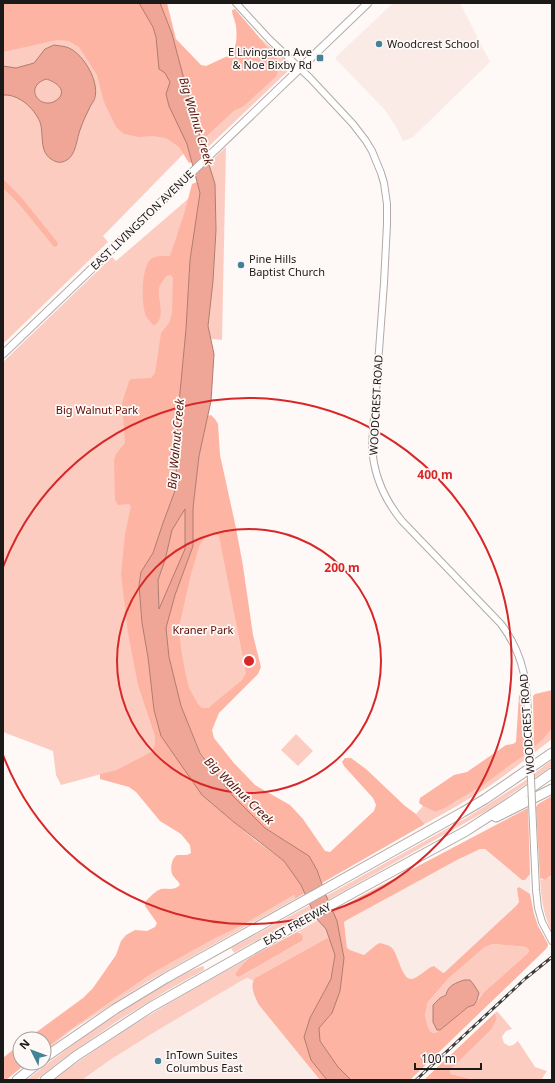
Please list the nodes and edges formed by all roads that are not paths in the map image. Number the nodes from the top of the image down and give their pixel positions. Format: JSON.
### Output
{"nodes":[{"id":1,"x":236,"y":3,"type":"edge"},
{"id":2,"x":368,"y":3,"type":"edge"},
{"id":3,"x":300,"y":68,"type":"junction"},
{"id":4,"x":3,"y":354,"type":"edge"},
{"id":5,"x":552,"y":748,"type":"edge"},
{"id":6,"x":552,"y":753,"type":"edge"},
{"id":7,"x":552,"y":773,"type":"edge"},
{"id":8,"x":506,"y":785,"type":"junction"},
{"id":9,"x":552,"y":789,"type":"edge"},
{"id":10,"x":466,"y":831,"type":"junction"},
{"id":11,"x":552,"y":941,"type":"edge"},
{"id":12,"x":52,"y":1052,"type":"edge"},
{"id":13,"x":28,"y":1071,"type":"edge"},
{"id":14,"x":17,"y":1080,"type":"edge"},
{"id":15,"x":45,"y":1080,"type":"edge"}],
"edges":[{"from":1,"to":3,"type":"street","name":"WOODCREST ROAD"},
{"from":2,"to":3,"type":"main road","name":"EAST LIVINGSTON AVENUE"},
{"from":3,"to":4,"type":"main road","name":"EAST LIVINGSTON AVENUE"},
{"from":3,"to":11,"type":"street","name":"WOODCREST ROAD","bridge":true},
{"from":5,"to":8,"type":"highway"},
{"from":6,"to":8,"type":"highway","name":"EAST FREEWAY"},
{"from":7,"to":10,"type":"highway","name":"EAST FREEWAY"},
{"from":8,"to":12,"type":"highway","name":"EAST FREEWAY"},
{"from":9,"to":10,"type":"highway"},
{"from":10,"to":15,"type":"highway","name":"EAST FREEWAY"},
{"from":13,"to":14,"type":"highway"}]}
